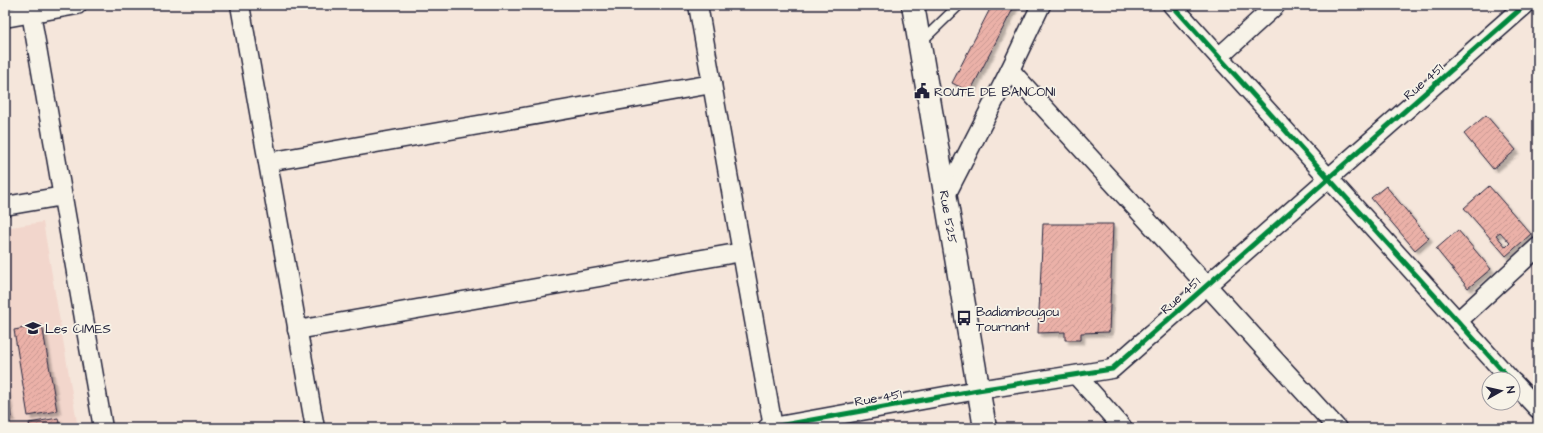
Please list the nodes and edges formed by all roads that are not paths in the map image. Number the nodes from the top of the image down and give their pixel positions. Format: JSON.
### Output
{"nodes":[{"id":1,"x":77,"y":5,"type":"edge"},
{"id":2,"x":240,"y":5,"type":"edge"},
{"id":3,"x":698,"y":5,"type":"edge"},
{"id":4,"x":913,"y":5,"type":"edge"},
{"id":5,"x":959,"y":5,"type":"edge"},
{"id":6,"x":1041,"y":5,"type":"edge"},
{"id":7,"x":1172,"y":5,"type":"edge"},
{"id":8,"x":1276,"y":5,"type":"edge"},
{"id":9,"x":1525,"y":5,"type":"edge"},
{"id":10,"x":31,"y":13,"type":"junction"},
{"id":11,"x":1263,"y":13,"type":"edge"},
{"id":12,"x":5,"y":18,"type":"edge"},
{"id":13,"x":920,"y":44,"type":"junction"},
{"id":14,"x":1219,"y":57,"type":"junction"},
{"id":15,"x":1010,"y":70,"type":"junction"},
{"id":16,"x":712,"y":84,"type":"junction"},
{"id":17,"x":268,"y":162,"type":"junction"},
{"id":18,"x":1329,"y":178,"type":"junction"},
{"id":19,"x":63,"y":196,"type":"junction"},
{"id":20,"x":945,"y":197,"type":"junction"},
{"id":21,"x":5,"y":206,"type":"edge"},
{"id":22,"x":1538,"y":247,"type":"edge"},
{"id":23,"x":742,"y":252,"type":"junction"},
{"id":24,"x":1207,"y":286,"type":"junction"},
{"id":25,"x":1458,"y":321,"type":"junction"},
{"id":26,"x":297,"y":330,"type":"junction"},
{"id":27,"x":1503,"y":371,"type":"edge"},
{"id":28,"x":1076,"y":375,"type":"junction"},
{"id":29,"x":978,"y":390,"type":"junction"},
{"id":30,"x":1521,"y":391,"type":"edge"},
{"id":31,"x":1538,"y":410,"type":"edge"},
{"id":32,"x":770,"y":427,"type":"edge"},
{"id":33,"x":103,"y":428,"type":"edge"},
{"id":34,"x":315,"y":428,"type":"edge"},
{"id":35,"x":985,"y":428,"type":"edge"},
{"id":36,"x":1123,"y":428,"type":"edge"},
{"id":37,"x":1337,"y":428,"type":"edge"}],
"edges":[{"from":1,"to":10,"type":"street"},
{"from":2,"to":17,"type":"street"},
{"from":3,"to":16,"type":"street"},
{"from":4,"to":13,"type":"main road","name":"Rue 525"},
{"from":5,"to":13,"type":"lane"},
{"from":6,"to":15,"type":"street"},
{"from":7,"to":14,"type":"street"},
{"from":8,"to":11,"type":"street"},
{"from":9,"to":18,"type":"street","name":"Rue 451"},
{"from":10,"to":12,"type":"street"},
{"from":10,"to":19,"type":"street"},
{"from":11,"to":14,"type":"street"},
{"from":13,"to":20,"type":"main road","name":"Rue 525"},
{"from":14,"to":18,"type":"street"},
{"from":15,"to":20,"type":"street"},
{"from":15,"to":24,"type":"street"},
{"from":16,"to":17,"type":"street"},
{"from":16,"to":23,"type":"street"},
{"from":17,"to":26,"type":"street"},
{"from":18,"to":24,"type":"street","name":"Rue 451"},
{"from":18,"to":25,"type":"street"},
{"from":19,"to":21,"type":"street"},
{"from":19,"to":33,"type":"street"},
{"from":20,"to":29,"type":"main road","name":"Rue 525"},
{"from":22,"to":25,"type":"street"},
{"from":23,"to":26,"type":"street"},
{"from":23,"to":32,"type":"street"},
{"from":24,"to":28,"type":"street","name":"Rue 451"},
{"from":24,"to":37,"type":"street"},
{"from":25,"to":27,"type":"street"},
{"from":26,"to":34,"type":"street"},
{"from":28,"to":29,"type":"street","name":"Rue 451"},
{"from":28,"to":36,"type":"street"},
{"from":29,"to":32,"type":"street","name":"Rue 451"},
{"from":29,"to":35,"type":"main road","name":"Rue 525"},
{"from":30,"to":31,"type":"street"}]}
